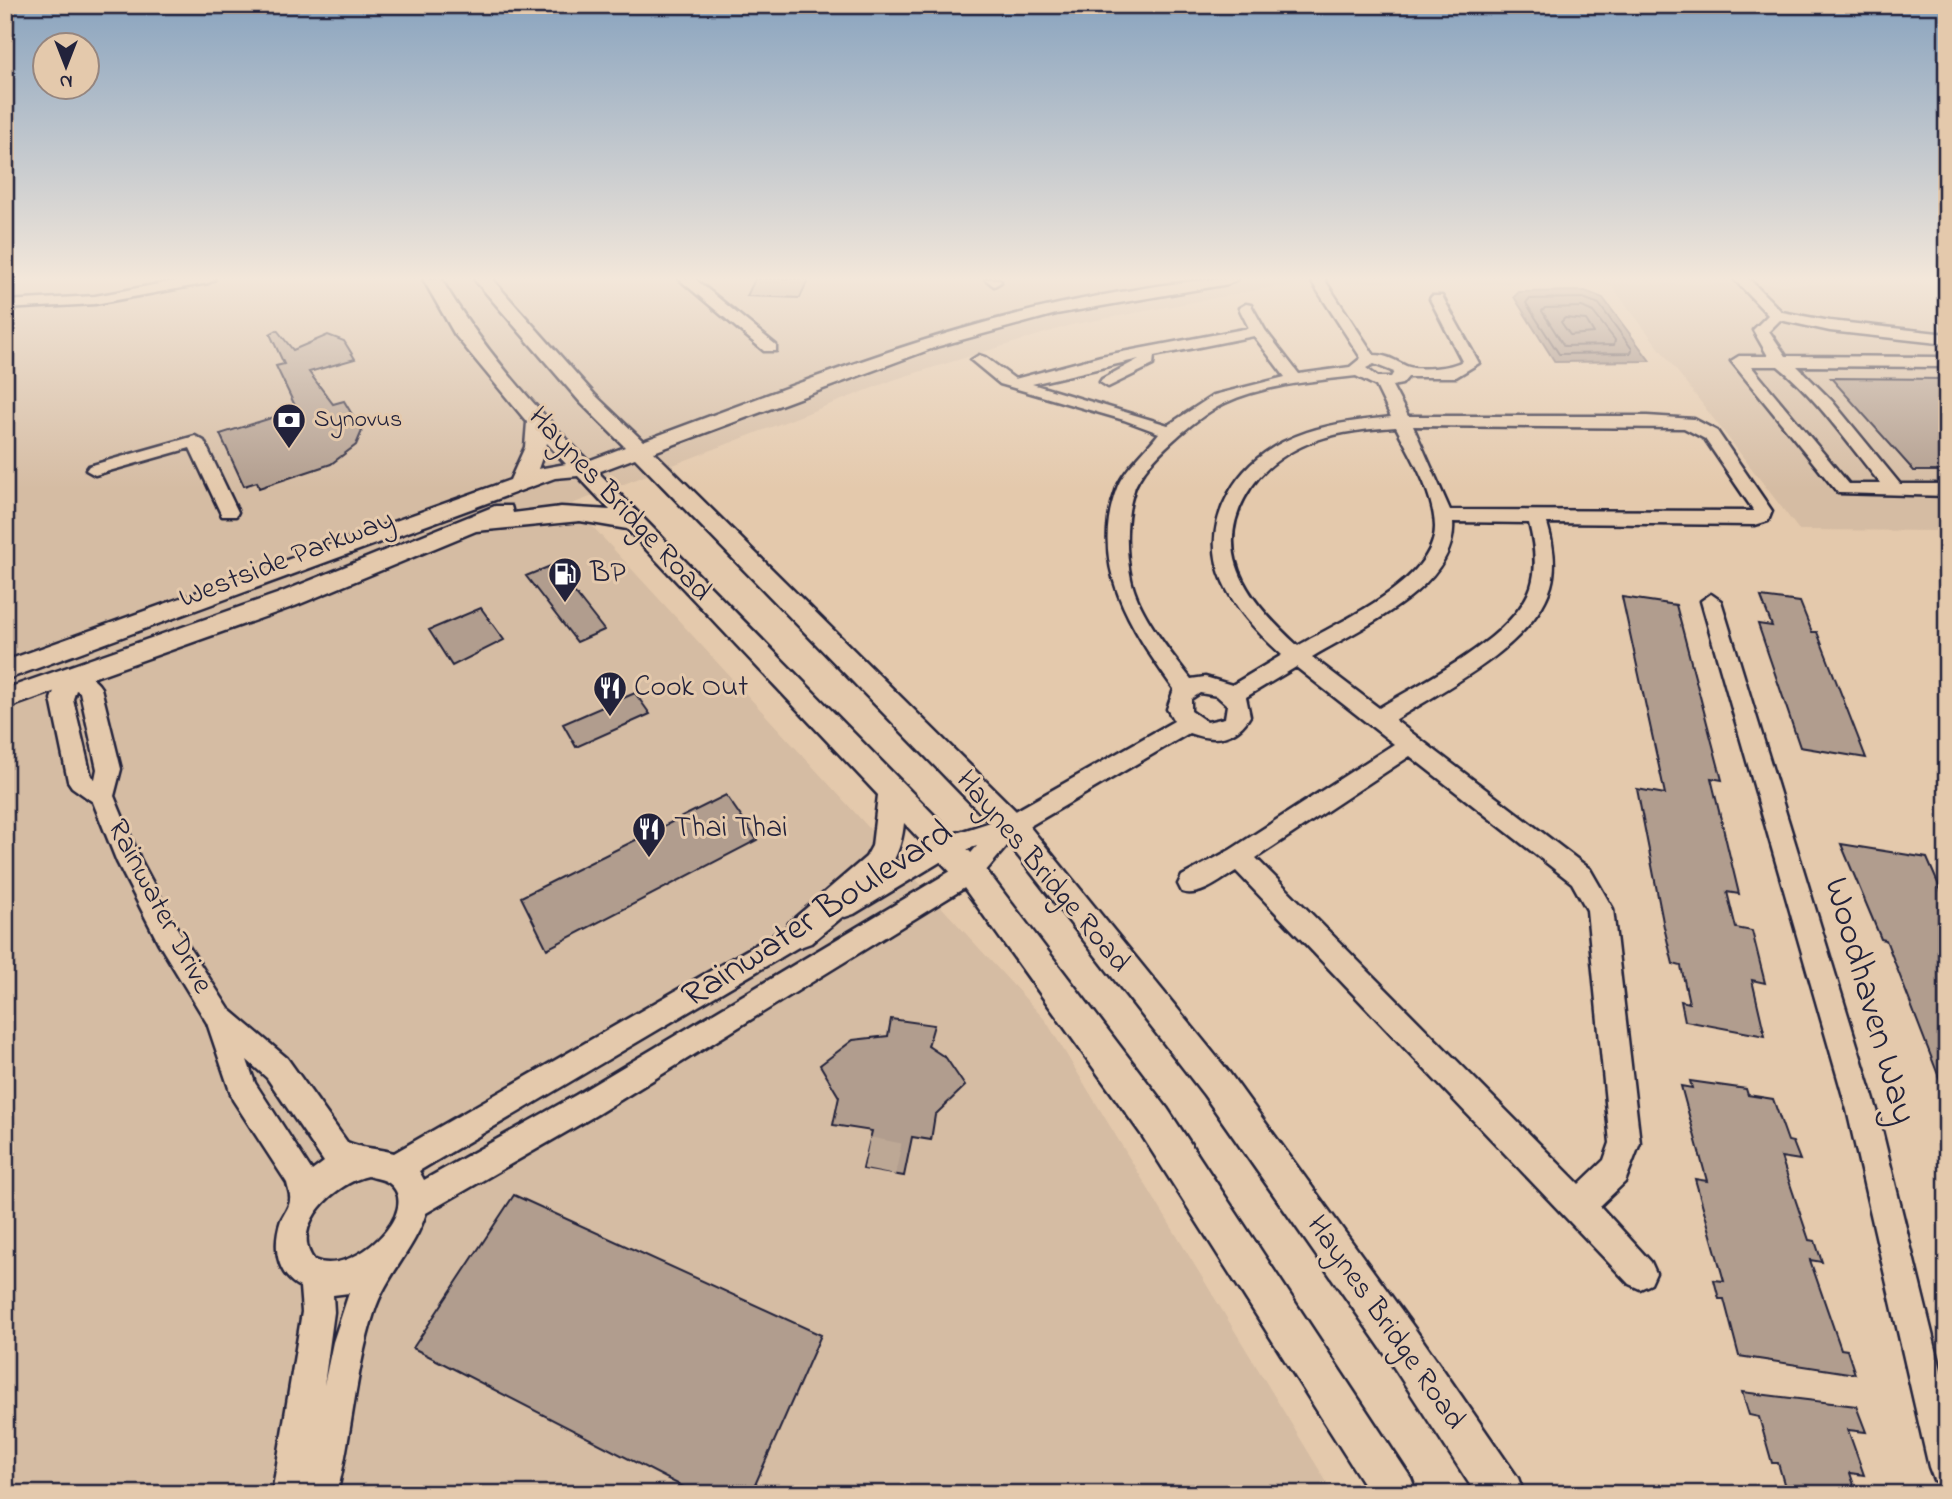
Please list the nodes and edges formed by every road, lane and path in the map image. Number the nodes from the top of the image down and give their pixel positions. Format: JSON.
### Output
{"nodes":[{"id":1,"x":476,"y":349,"type":"edge"},
{"id":2,"x":544,"y":349,"type":"edge"},
{"id":3,"x":912,"y":349,"type":"edge"},
{"id":4,"x":1162,"y":349,"type":"edge"},
{"id":5,"x":1272,"y":349,"type":"edge"},
{"id":6,"x":1355,"y":349,"type":"edge"},
{"id":7,"x":1464,"y":349,"type":"edge"},
{"id":8,"x":1768,"y":349,"type":"edge"},
{"id":9,"x":1146,"y":352,"type":"junction"},
{"id":10,"x":1947,"y":354,"type":"edge"},
{"id":11,"x":979,"y":360,"type":"dead end"},
{"id":12,"x":1779,"y":360,"type":"junction"},
{"id":13,"x":1364,"y":365,"type":"junction"},
{"id":14,"x":1403,"y":372,"type":"junction"},
{"id":15,"x":1295,"y":379,"type":"junction"},
{"id":16,"x":1108,"y":382,"type":"dead end"},
{"id":17,"x":1382,"y":383,"type":"junction"},
{"id":18,"x":1014,"y":384,"type":"junction"},
{"id":19,"x":537,"y":421,"type":"junction"},
{"id":20,"x":1401,"y":422,"type":"junction"},
{"id":21,"x":1170,"y":431,"type":"junction"},
{"id":22,"x":640,"y":449,"type":"junction"},
{"id":23,"x":586,"y":469,"type":"junction"},
{"id":24,"x":95,"y":470,"type":"dead end"},
{"id":25,"x":518,"y":485,"type":"junction"},
{"id":26,"x":1895,"y":490,"type":"junction"},
{"id":27,"x":1947,"y":490,"type":"edge"},
{"id":28,"x":229,"y":512,"type":"dead end"},
{"id":29,"x":1443,"y":516,"type":"junction"},
{"id":30,"x":1536,"y":516,"type":"junction"},
{"id":31,"x":639,"y":525,"type":"junction"},
{"id":32,"x":458,"y":529,"type":"junction"},
{"id":33,"x":1711,"y":601,"type":"dead end"},
{"id":34,"x":1295,"y":655,"type":"junction"},
{"id":35,"x":5,"y":671,"type":"edge"},
{"id":36,"x":70,"y":676,"type":"junction"},
{"id":37,"x":1187,"y":690,"type":"junction"},
{"id":38,"x":1232,"y":695,"type":"junction"},
{"id":39,"x":5,"y":699,"type":"edge"},
{"id":40,"x":1379,"y":719,"type":"junction"},
{"id":41,"x":1188,"y":723,"type":"junction"},
{"id":42,"x":1411,"y":744,"type":"junction"},
{"id":43,"x":893,"y":790,"type":"junction"},
{"id":44,"x":102,"y":796,"type":"junction"},
{"id":45,"x":1011,"y":825,"type":"junction"},
{"id":46,"x":947,"y":846,"type":"junction"},
{"id":47,"x":1239,"y":856,"type":"junction"},
{"id":48,"x":970,"y":872,"type":"junction"},
{"id":49,"x":1191,"y":884,"type":"dead end"},
{"id":50,"x":800,"y":933,"type":"junction"},
{"id":51,"x":219,"y":1018,"type":"junction"},
{"id":52,"x":357,"y":1163,"type":"junction"},
{"id":53,"x":398,"y":1167,"type":"junction"},
{"id":54,"x":306,"y":1199,"type":"junction"},
{"id":55,"x":414,"y":1203,"type":"junction"},
{"id":56,"x":1577,"y":1204,"type":"junction"},
{"id":57,"x":384,"y":1258,"type":"junction"},
{"id":58,"x":1640,"y":1273,"type":"dead end"},
{"id":59,"x":316,"y":1278,"type":"junction"},
{"id":60,"x":1947,"y":1467,"type":"edge"},
{"id":61,"x":290,"y":1494,"type":"edge"},
{"id":62,"x":319,"y":1494,"type":"edge"},
{"id":63,"x":1395,"y":1494,"type":"edge"},
{"id":64,"x":1502,"y":1494,"type":"edge"}],
"edges":[{"from":1,"to":19,"type":"main road","name":"Haynes Bridge Road"},
{"from":2,"to":22,"type":"main road","name":"Haynes Bridge Road"},
{"from":3,"to":22,"type":"main road","name":"Westside Parkway"},
{"from":4,"to":9,"type":"street"},
{"from":5,"to":15,"type":"street"},
{"from":6,"to":13,"type":"street"},
{"from":7,"to":14,"type":"street"},
{"from":8,"to":12,"type":"street"},
{"from":9,"to":16,"type":"street"},
{"from":9,"to":18,"type":"street"},
{"from":10,"to":12,"type":"street"},
{"from":11,"to":18,"type":"street"},
{"from":12,"to":26,"type":"street"},
{"from":12,"to":26,"type":"street"},
{"from":13,"to":14,"type":"street"},
{"from":13,"to":15,"type":"street"},
{"from":13,"to":17,"type":"street"},
{"from":14,"to":17,"type":"street"},
{"from":15,"to":21,"type":"street"},
{"from":17,"to":20,"type":"street"},
{"from":18,"to":21,"type":"street"},
{"from":19,"to":23,"type":"main road","name":"Haynes Bridge Road"},
{"from":19,"to":25,"type":"main road"},
{"from":20,"to":29,"type":"street"},
{"from":20,"to":30,"type":"street"},
{"from":20,"to":34,"type":"street"},
{"from":21,"to":37,"type":"street"},
{"from":22,"to":23,"type":"main road","name":"Westside Parkway"},
{"from":22,"to":45,"type":"main road","name":"Haynes Bridge Road"},
{"from":23,"to":25,"type":"main road","name":"Westside Parkway"},
{"from":23,"to":31,"type":"main road","name":"Haynes Bridge Road"},
{"from":23,"to":32,"type":"main road","name":"Westside Parkway"},
{"from":24,"to":28,"type":"street"},
{"from":25,"to":35,"type":"main road","name":"Westside Parkway"},
{"from":26,"to":27,"type":"street"},
{"from":29,"to":30,"type":"street"},
{"from":29,"to":34,"type":"street"},
{"from":30,"to":40,"type":"street"},
{"from":31,"to":32,"type":"main road"},
{"from":31,"to":43,"type":"main road","name":"Haynes Bridge Road"},
{"from":32,"to":36,"type":"main road","name":"Westside Parkway"},
{"from":33,"to":60,"type":"street","name":"Woodhaven Way"},
{"from":34,"to":38,"type":"street"},
{"from":34,"to":40,"type":"street"},
{"from":36,"to":39,"type":"main road","name":"Westside Parkway"},
{"from":36,"to":44,"type":"street","name":"Rainwater Drive"},
{"from":36,"to":44,"type":"street","name":"Rainwater Drive"},
{"from":37,"to":38,"type":"street"},
{"from":37,"to":41,"type":"street"},
{"from":38,"to":41,"type":"street"},
{"from":40,"to":42,"type":"street"},
{"from":41,"to":45,"type":"street"},
{"from":42,"to":47,"type":"street"},
{"from":42,"to":56,"type":"street"},
{"from":43,"to":46,"type":"main road","name":"Haynes Bridge Road"},
{"from":43,"to":50,"type":"main road"},
{"from":44,"to":51,"type":"street","name":"Rainwater Drive"},
{"from":45,"to":46,"type":"street","name":"Rainwater Boulevard"},
{"from":45,"to":48,"type":"street","name":"Rainwater Boulevard"},
{"from":45,"to":64,"type":"main road","name":"Haynes Bridge Road"},
{"from":46,"to":48,"type":"main road","name":"Haynes Bridge Road"},
{"from":46,"to":50,"type":"street","name":"Rainwater Boulevard"},
{"from":47,"to":49,"type":"street"},
{"from":47,"to":56,"type":"street"},
{"from":48,"to":55,"type":"street","name":"Rainwater Boulevard"},
{"from":48,"to":63,"type":"main road","name":"Haynes Bridge Road"},
{"from":50,"to":53,"type":"street","name":"Rainwater Boulevard"},
{"from":51,"to":52,"type":"street","name":"Rainwater Drive"},
{"from":51,"to":54,"type":"street","name":"Rainwater Drive"},
{"from":52,"to":53,"type":"street"},
{"from":52,"to":54,"type":"street"},
{"from":53,"to":55,"type":"street"},
{"from":54,"to":59,"type":"street"},
{"from":55,"to":57,"type":"street"},
{"from":56,"to":58,"type":"street"},
{"from":57,"to":59,"type":"street"},
{"from":57,"to":62,"type":"street"},
{"from":59,"to":61,"type":"street"}]}
